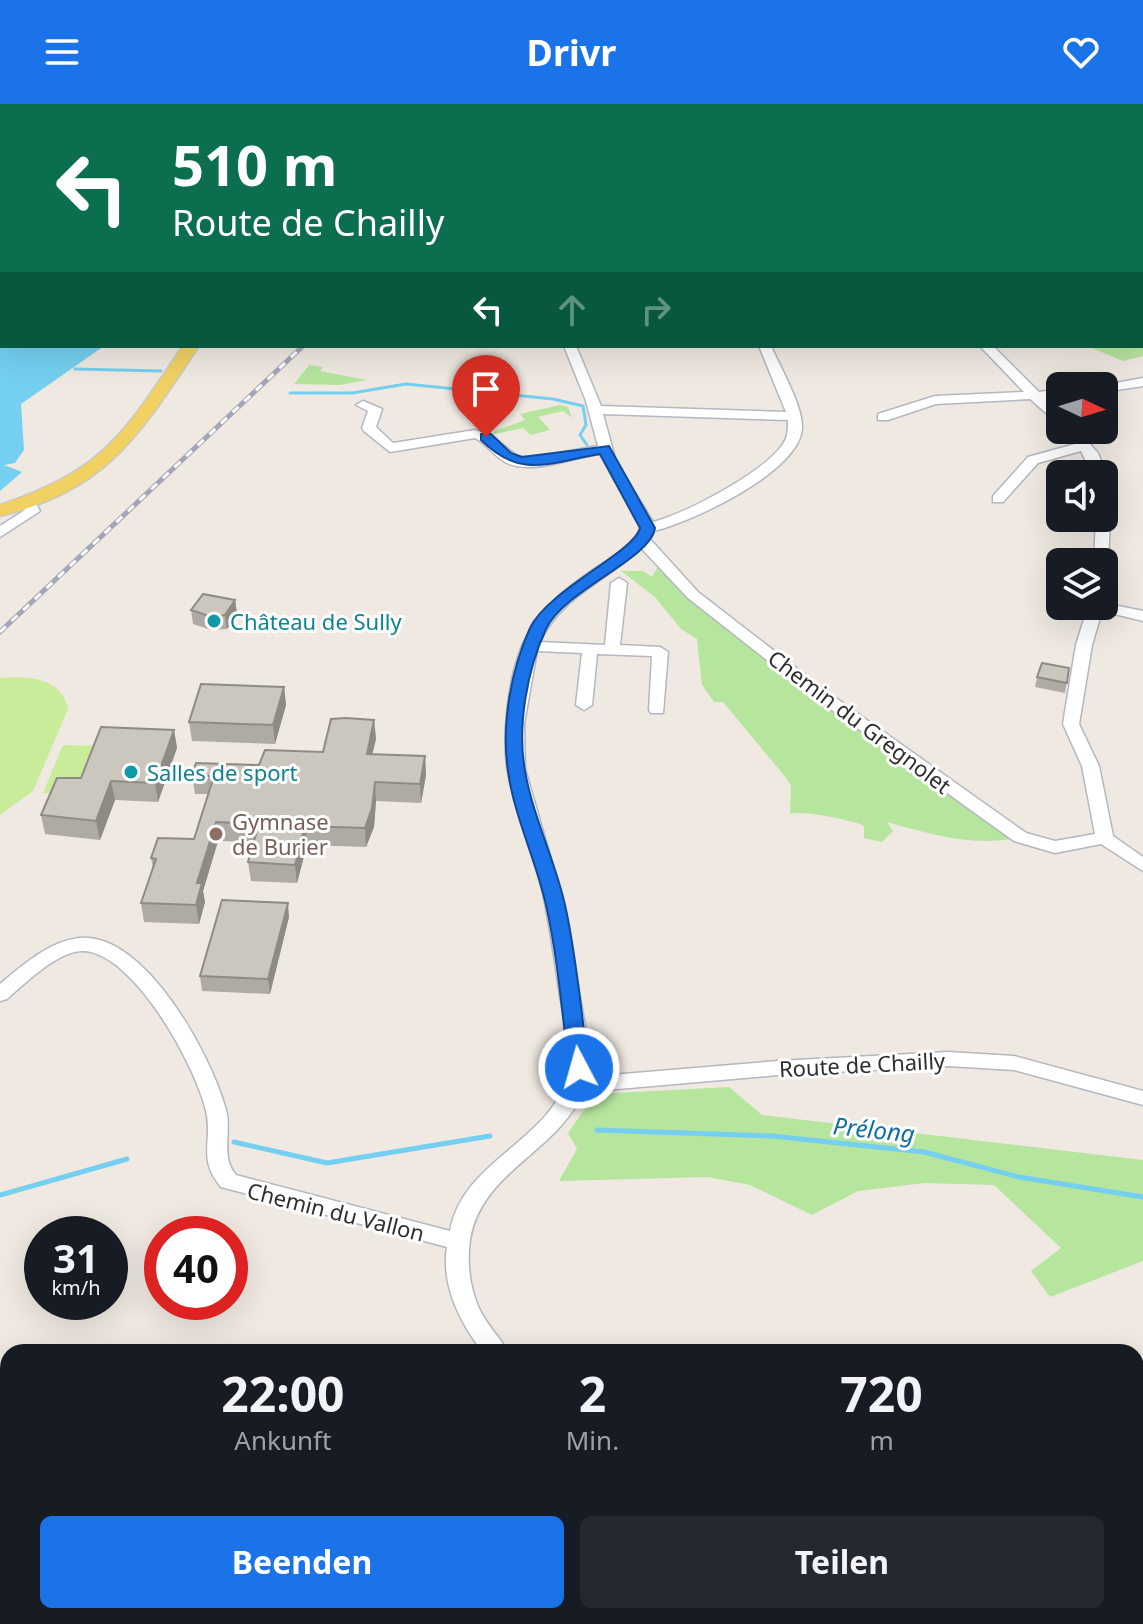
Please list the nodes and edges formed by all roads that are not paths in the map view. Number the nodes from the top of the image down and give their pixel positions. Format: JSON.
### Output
{"nodes":[{"id":1,"x":190,"y":348,"type":"edge"},
{"id":2,"x":571,"y":348,"type":"edge"},
{"id":3,"x":766,"y":348,"type":"edge"},
{"id":4,"x":988,"y":348,"type":"edge"},
{"id":5,"x":1143,"y":382,"type":"edge"},
{"id":6,"x":1118,"y":386,"type":"edge"},
{"id":7,"x":1046,"y":395,"type":"edge"},
{"id":8,"x":1034,"y":396,"type":"junction"},
{"id":9,"x":363,"y":405,"type":"dead end"},
{"id":10,"x":1046,"y":408,"type":"edge"},
{"id":11,"x":596,"y":410,"type":"junction"},
{"id":12,"x":794,"y":416,"type":"junction"},
{"id":13,"x":883,"y":417,"type":"dead end"},
{"id":14,"x":1084,"y":446,"type":"joint"},
{"id":15,"x":604,"y":449,"type":"junction"},
{"id":16,"x":1095,"y":460,"type":"edge"},
{"id":17,"x":998,"y":499,"type":"dead end"},
{"id":18,"x":28,"y":501,"type":"junction"},
{"id":19,"x":0,"y":511,"type":"edge"},
{"id":20,"x":0,"y":533,"type":"edge"},
{"id":21,"x":645,"y":534,"type":"junction"},
{"id":22,"x":619,"y":583,"type":"dead end"},
{"id":23,"x":1118,"y":611,"type":"edge"},
{"id":24,"x":1143,"y":616,"type":"edge"},
{"id":25,"x":1092,"y":620,"type":"edge"},
{"id":26,"x":530,"y":646,"type":"junction"},
{"id":27,"x":590,"y":649,"type":"junction"},
{"id":28,"x":612,"y":650,"type":"junction"},
{"id":29,"x":584,"y":705,"type":"dead end"},
{"id":30,"x":657,"y":710,"type":"dead end"},
{"id":31,"x":1104,"y":838,"type":"junction"},
{"id":32,"x":1143,"y":865,"type":"edge"},
{"id":33,"x":0,"y":994,"type":"edge"},
{"id":34,"x":577,"y":1085,"type":"junction"},
{"id":35,"x":1143,"y":1098,"type":"edge"},
{"id":36,"x":457,"y":1241,"type":"junction"},
{"id":37,"x":491,"y":1344,"type":"edge"}],
"edges":[{"from":1,"to":18,"type":"main road"},
{"from":2,"to":11,"type":"street"},
{"from":3,"to":12,"type":"street"},
{"from":4,"to":8,"type":"street"},
{"from":5,"to":6,"type":"street"},
{"from":7,"to":8,"type":"street"},
{"from":8,"to":10,"type":"street"},
{"from":8,"to":13,"type":"street"},
{"from":9,"to":15,"type":"street"},
{"from":11,"to":12,"type":"street"},
{"from":11,"to":15,"type":"street"},
{"from":12,"to":21,"type":"street"},
{"from":14,"to":16,"type":"street"},
{"from":14,"to":17,"type":"street"},
{"from":15,"to":21,"type":"street"},
{"from":18,"to":19,"type":"main road"},
{"from":18,"to":20,"type":"street"},
{"from":21,"to":26,"type":"street"},
{"from":21,"to":31,"type":"street","name":"Chemin du Gregnolet"},
{"from":22,"to":28,"type":"street"},
{"from":23,"to":24,"type":"street"},
{"from":25,"to":31,"type":"street"},
{"from":26,"to":27,"type":"street"},
{"from":26,"to":34,"type":"street"},
{"from":27,"to":28,"type":"street"},
{"from":27,"to":29,"type":"street"},
{"from":28,"to":30,"type":"street"},
{"from":31,"to":32,"type":"street"},
{"from":33,"to":36,"type":"street","name":"Chemin du Vallon"},
{"from":34,"to":35,"type":"street","name":"Route de Chailly"},
{"from":34,"to":36,"type":"street"},
{"from":36,"to":37,"type":"street"}]}
